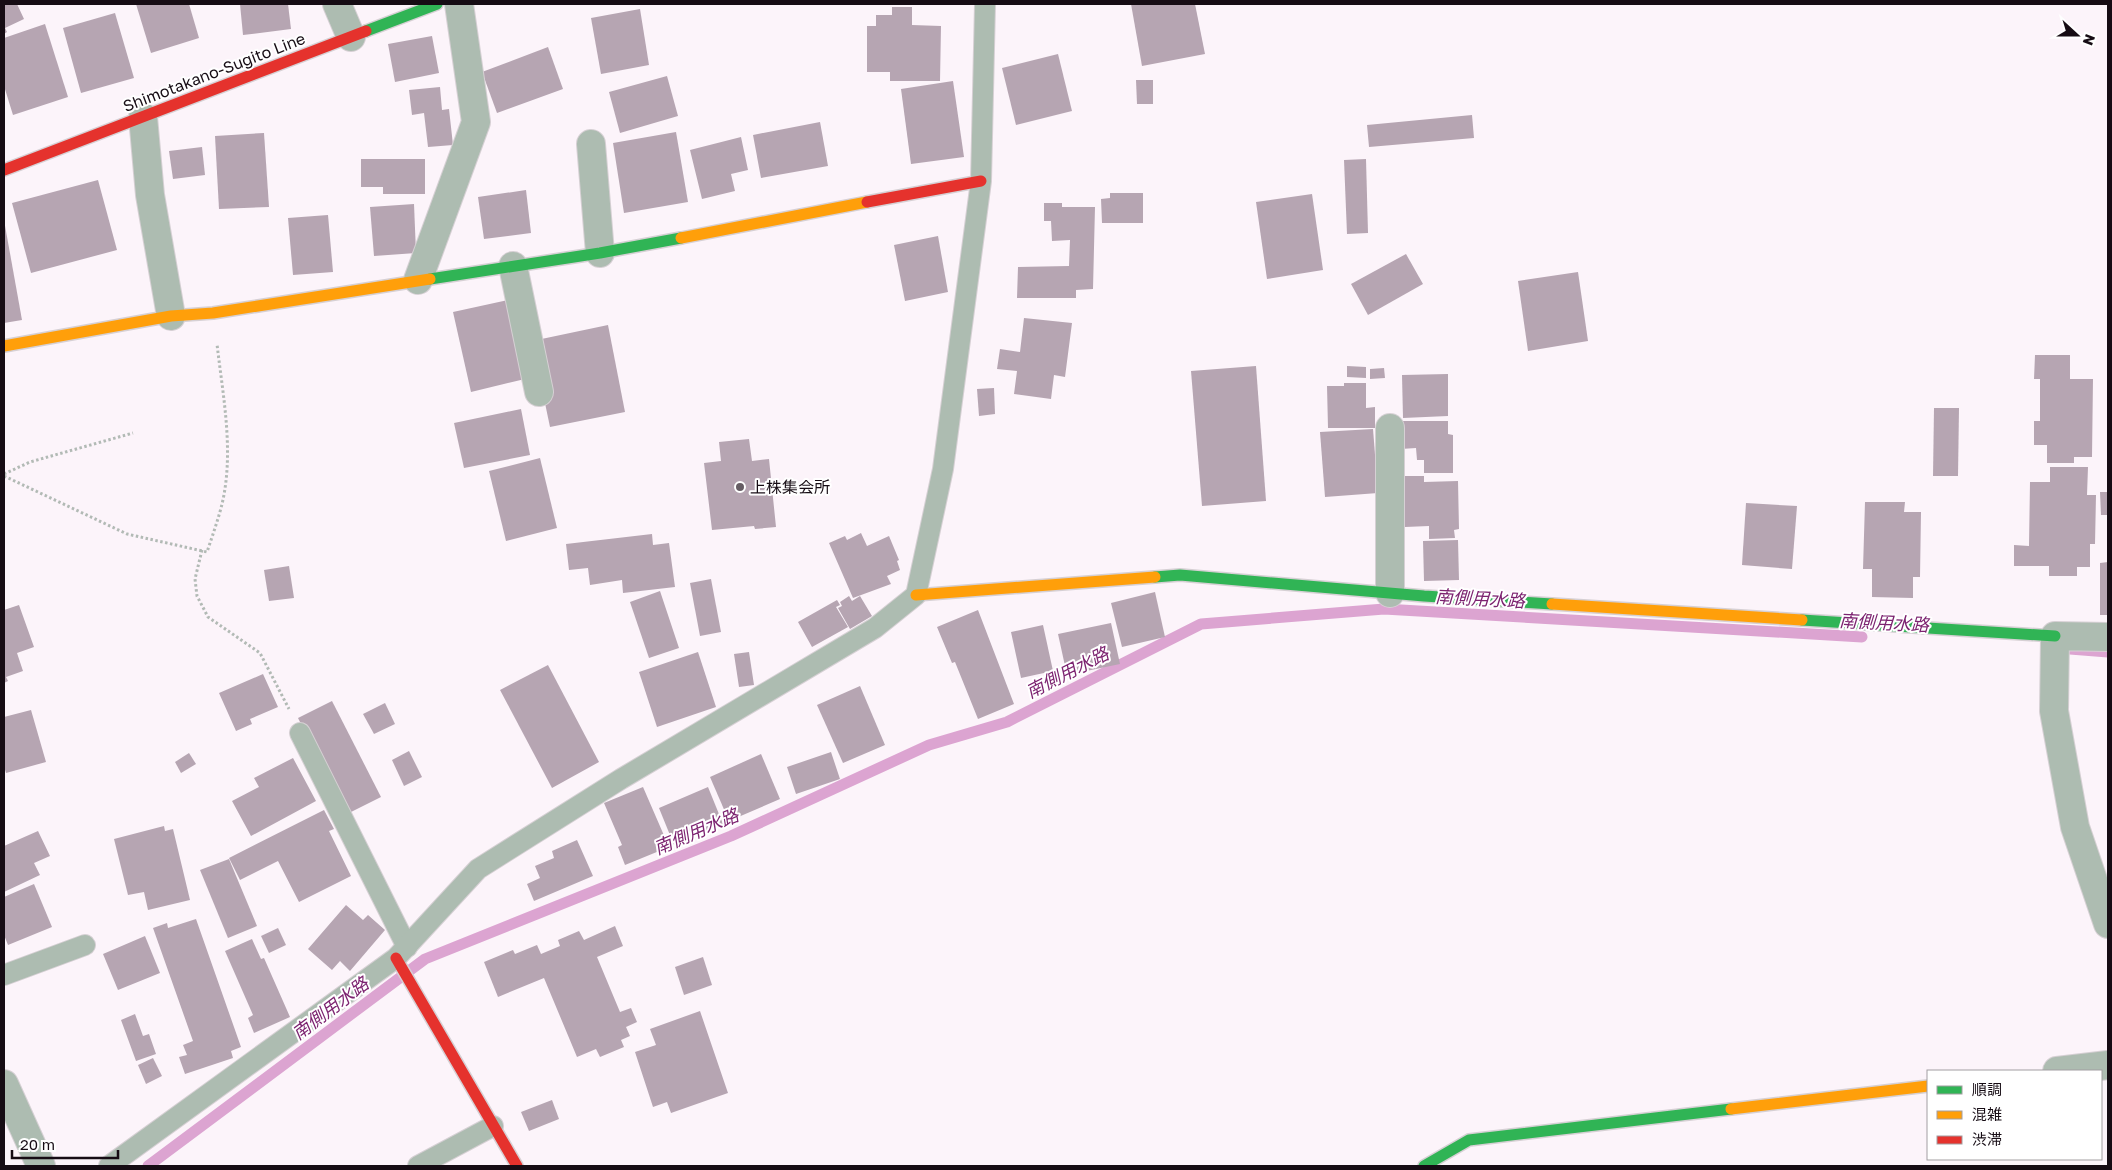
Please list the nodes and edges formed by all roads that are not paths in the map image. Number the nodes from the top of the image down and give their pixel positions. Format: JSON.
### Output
{"nodes":[{"id":1,"x":337,"y":4,"type":"edge"},
{"id":2,"x":436,"y":4,"type":"edge"},
{"id":3,"x":459,"y":4,"type":"edge"},
{"id":4,"x":985,"y":4,"type":"edge"},
{"id":5,"x":351,"y":37,"type":"junction"},
{"id":6,"x":143,"y":117,"type":"junction"},
{"id":7,"x":591,"y":144,"type":"dead end"},
{"id":8,"x":4,"y":170,"type":"edge"},
{"id":9,"x":981,"y":181,"type":"junction"},
{"id":10,"x":600,"y":253,"type":"junction"},
{"id":11,"x":513,"y":266,"type":"junction"},
{"id":12,"x":418,"y":280,"type":"junction"},
{"id":13,"x":171,"y":316,"type":"junction"},
{"id":14,"x":4,"y":346,"type":"edge"},
{"id":15,"x":538,"y":392,"type":"dead end"},
{"id":16,"x":1390,"y":428,"type":"dead end"},
{"id":17,"x":1390,"y":593,"type":"junction"},
{"id":18,"x":916,"y":595,"type":"junction"},
{"id":19,"x":2055,"y":636,"type":"junction"},
{"id":20,"x":2108,"y":637,"type":"edge"},
{"id":21,"x":300,"y":732,"type":"road end"},
{"id":22,"x":2108,"y":924,"type":"edge"},
{"id":23,"x":85,"y":945,"type":"dead end"},
{"id":24,"x":402,"y":953,"type":"junction"},
{"id":25,"x":4,"y":975,"type":"edge"},
{"id":26,"x":2108,"y":1065,"type":"edge"},
{"id":27,"x":2066,"y":1070,"type":"edge"},
{"id":28,"x":4,"y":1084,"type":"edge"},
{"id":29,"x":1927,"y":1086,"type":"edge"},
{"id":30,"x":493,"y":1126,"type":"junction"},
{"id":31,"x":40,"y":1166,"type":"edge"},
{"id":32,"x":109,"y":1166,"type":"edge"},
{"id":33,"x":418,"y":1166,"type":"edge"},
{"id":34,"x":517,"y":1166,"type":"edge"},
{"id":35,"x":1424,"y":1166,"type":"edge"}],
"edges":[{"from":1,"to":5,"type":"street"},
{"from":2,"to":5,"type":"street","name":"Shimotakano-Sugito Line"},
{"from":3,"to":12,"type":"street"},
{"from":4,"to":9,"type":"lane"},
{"from":5,"to":6,"type":"street","name":"Shimotakano-Sugito Line"},
{"from":6,"to":8,"type":"street","name":"Shimotakano-Sugito Line"},
{"from":6,"to":13,"type":"street"},
{"from":7,"to":10,"type":"street"},
{"from":9,"to":10,"type":"street"},
{"from":9,"to":18,"type":"lane"},
{"from":10,"to":11,"type":"street"},
{"from":11,"to":12,"type":"street"},
{"from":11,"to":15,"type":"street"},
{"from":12,"to":13,"type":"street"},
{"from":13,"to":14,"type":"street"},
{"from":16,"to":17,"type":"street"},
{"from":17,"to":18,"type":"street"},
{"from":17,"to":19,"type":"street"},
{"from":18,"to":24,"type":"lane"},
{"from":19,"to":20,"type":"street"},
{"from":19,"to":22,"type":"street"},
{"from":21,"to":24,"type":"lane"},
{"from":23,"to":25,"type":"lane"},
{"from":24,"to":30,"type":"street"},
{"from":24,"to":32,"type":"lane"},
{"from":26,"to":27,"type":"street"},
{"from":28,"to":31,"type":"street"},
{"from":29,"to":35,"type":"street"},
{"from":30,"to":33,"type":"lane"},
{"from":30,"to":34,"type":"street"}]}
